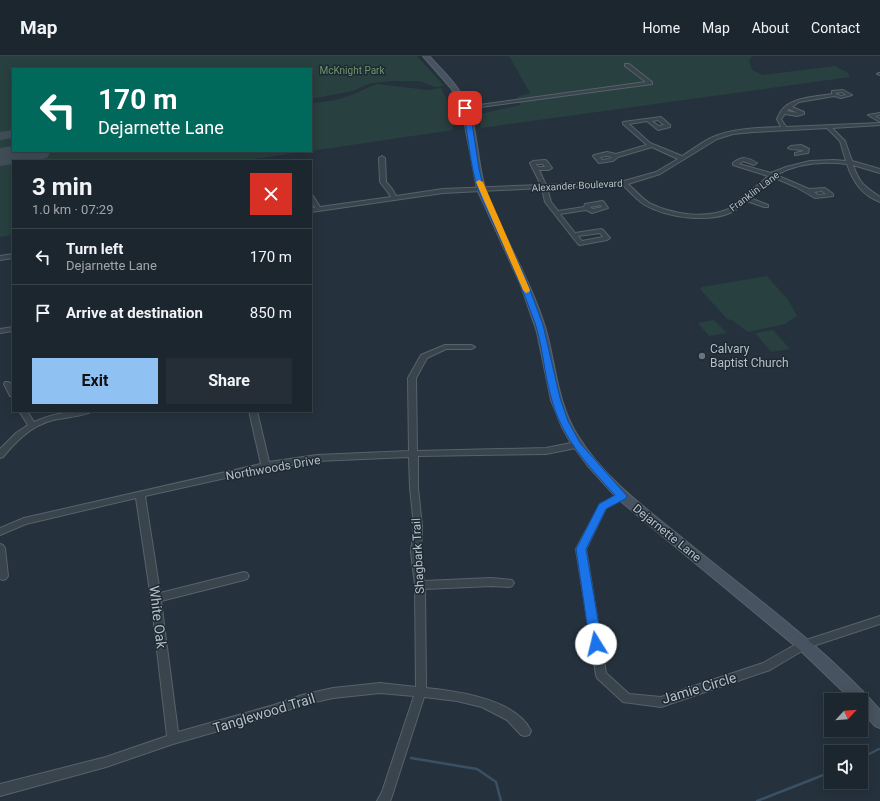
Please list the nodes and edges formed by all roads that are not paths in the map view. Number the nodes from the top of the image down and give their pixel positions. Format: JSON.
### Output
{"nodes":[{"id":1,"x":426,"y":56,"type":"edge"},
{"id":2,"x":627,"y":65,"type":"dead end"},
{"id":3,"x":834,"y":95,"type":"dead end"},
{"id":4,"x":788,"y":107,"type":"junction"},
{"id":5,"x":465,"y":108,"type":"junction"},
{"id":6,"x":783,"y":112,"type":"junction"},
{"id":7,"x":880,"y":114,"type":"edge"},
{"id":8,"x":648,"y":120,"type":"dead end"},
{"id":9,"x":880,"y":121,"type":"edge"},
{"id":10,"x":880,"y":124,"type":"edge"},
{"id":11,"x":829,"y":127,"type":"junction"},
{"id":12,"x":784,"y":128,"type":"junction"},
{"id":13,"x":651,"y":146,"type":"junction"},
{"id":14,"x":797,"y":154,"type":"dead end"},
{"id":15,"x":616,"y":156,"type":"dead end"},
{"id":16,"x":382,"y":158,"type":"dead end"},
{"id":17,"x":681,"y":158,"type":"junction"},
{"id":18,"x":808,"y":162,"type":"junction"},
{"id":19,"x":848,"y":162,"type":"junction"},
{"id":20,"x":748,"y":168,"type":"dead end"},
{"id":21,"x":536,"y":169,"type":"dead end"},
{"id":22,"x":880,"y":171,"type":"edge"},
{"id":23,"x":772,"y":176,"type":"junction"},
{"id":24,"x":624,"y":183,"type":"junction"},
{"id":25,"x":544,"y":186,"type":"junction"},
{"id":26,"x":481,"y":189,"type":"junction"},
{"id":27,"x":809,"y":191,"type":"dead end"},
{"id":28,"x":312,"y":198,"type":"edge"},
{"id":29,"x":394,"y":198,"type":"junction"},
{"id":30,"x":745,"y":198,"type":"junction"},
{"id":31,"x":880,"y":200,"type":"edge"},
{"id":32,"x":766,"y":206,"type":"dead end"},
{"id":33,"x":587,"y":208,"type":"dead end"},
{"id":34,"x":319,"y":209,"type":"junction"},
{"id":35,"x":312,"y":210,"type":"edge"},
{"id":36,"x":556,"y":213,"type":"junction"},
{"id":37,"x":574,"y":235,"type":"junction"},
{"id":38,"x":12,"y":256,"type":"edge"},
{"id":39,"x":0,"y":258,"type":"edge"},
{"id":40,"x":12,"y":329,"type":"edge"},
{"id":41,"x":0,"y":331,"type":"edge"},
{"id":42,"x":471,"y":347,"type":"dead end"},
{"id":43,"x":8,"y":384,"type":"dead end"},
{"id":44,"x":12,"y":392,"type":"edge"},
{"id":45,"x":24,"y":412,"type":"edge"},
{"id":46,"x":81,"y":412,"type":"edge"},
{"id":47,"x":253,"y":412,"type":"edge"},
{"id":48,"x":32,"y":425,"type":"junction"},
{"id":49,"x":576,"y":444,"type":"junction"},
{"id":50,"x":413,"y":454,"type":"junction"},
{"id":51,"x":0,"y":455,"type":"edge"},
{"id":52,"x":266,"y":466,"type":"junction"},
{"id":53,"x":140,"y":495,"type":"junction"},
{"id":54,"x":622,"y":496,"type":"junction"},
{"id":55,"x":0,"y":532,"type":"edge"},
{"id":56,"x":0,"y":548,"type":"edge"},
{"id":57,"x":2,"y":576,"type":"dead end"},
{"id":58,"x":244,"y":576,"type":"dead end"},
{"id":59,"x":509,"y":583,"type":"dead end"},
{"id":60,"x":420,"y":585,"type":"junction"},
{"id":61,"x":156,"y":598,"type":"junction"},
{"id":62,"x":880,"y":620,"type":"edge"},
{"id":63,"x":804,"y":645,"type":"junction"},
{"id":64,"x":421,"y":692,"type":"junction"},
{"id":65,"x":880,"y":721,"type":"edge"},
{"id":66,"x":525,"y":731,"type":"dead end"},
{"id":67,"x":173,"y":739,"type":"junction"},
{"id":68,"x":0,"y":790,"type":"edge"},
{"id":69,"x":383,"y":801,"type":"edge"}],
"edges":[{"from":1,"to":5,"type":"main road","name":"Dejarnette Lane"},
{"from":2,"to":5,"type":"street"},
{"from":3,"to":4,"type":"street"},
{"from":4,"to":6,"type":"street"},
{"from":4,"to":6,"type":"street"},
{"from":5,"to":26,"type":"main road","name":"Dejarnette Lane"},
{"from":6,"to":12,"type":"street"},
{"from":7,"to":9,"type":"street"},
{"from":8,"to":13,"type":"street"},
{"from":10,"to":11,"type":"street","name":"Alexander Boulevard"},
{"from":11,"to":12,"type":"street","name":"Alexander Boulevard"},
{"from":11,"to":19,"type":"street"},
{"from":12,"to":17,"type":"street","name":"Alexander Boulevard"},
{"from":13,"to":15,"type":"street"},
{"from":13,"to":17,"type":"street"},
{"from":14,"to":18,"type":"street"},
{"from":16,"to":29,"type":"street"},
{"from":17,"to":24,"type":"street","name":"Alexander Boulevard"},
{"from":18,"to":19,"type":"street","name":"Franklin Lane"},
{"from":18,"to":23,"type":"street","name":"Franklin Lane"},
{"from":19,"to":22,"type":"street","name":"Franklin Lane"},
{"from":19,"to":31,"type":"street"},
{"from":20,"to":23,"type":"street"},
{"from":21,"to":25,"type":"street"},
{"from":23,"to":27,"type":"street"},
{"from":23,"to":30,"type":"street","name":"Franklin Lane"},
{"from":24,"to":25,"type":"street","name":"Alexander Boulevard"},
{"from":24,"to":30,"type":"street","name":"Franklin Lane"},
{"from":25,"to":26,"type":"street","name":"Alexander Boulevard"},
{"from":25,"to":36,"type":"street"},
{"from":26,"to":29,"type":"street","name":"Alexander Boulevard"},
{"from":26,"to":49,"type":"main road","name":"Dejarnette Lane"},
{"from":28,"to":34,"type":"street"},
{"from":29,"to":34,"type":"street","name":"Alexander Boulevard"},
{"from":30,"to":32,"type":"street"},
{"from":33,"to":36,"type":"street"},
{"from":34,"to":35,"type":"street","name":"Alexander Boulevard"},
{"from":36,"to":37,"type":"street"},
{"from":37,"to":37,"type":"street"},
{"from":38,"to":39,"type":"street"},
{"from":40,"to":41,"type":"street"},
{"from":42,"to":50,"type":"street","name":"Shagbark Trail"},
{"from":43,"to":44,"type":"street"},
{"from":45,"to":48,"type":"street"},
{"from":46,"to":48,"type":"street"},
{"from":47,"to":52,"type":"street"},
{"from":48,"to":51,"type":"street"},
{"from":49,"to":50,"type":"street","name":"Northwoods Drive"},
{"from":49,"to":54,"type":"main road","name":"Dejarnette Lane"},
{"from":50,"to":52,"type":"street","name":"Northwoods Drive"},
{"from":50,"to":60,"type":"street","name":"Shagbark Trail"},
{"from":52,"to":53,"type":"street","name":"Northwoods Drive"},
{"from":53,"to":55,"type":"street","name":"Northwoods Drive"},
{"from":53,"to":61,"type":"street","name":"White Oak"},
{"from":54,"to":63,"type":"main road","name":"Dejarnette Lane"},
{"from":54,"to":63,"type":"street","name":"Jamie Circle"},
{"from":56,"to":57,"type":"street"},
{"from":58,"to":61,"type":"street"},
{"from":59,"to":60,"type":"street"},
{"from":60,"to":64,"type":"street","name":"Shagbark Trail"},
{"from":61,"to":67,"type":"street","name":"White Oak"},
{"from":62,"to":63,"type":"street","name":"Jamie Circle"},
{"from":63,"to":65,"type":"main road","name":"Dejarnette Lane"},
{"from":64,"to":66,"type":"street","name":"Tanglewood Trail"},
{"from":64,"to":67,"type":"street","name":"Tanglewood Trail"},
{"from":64,"to":69,"type":"street","name":"Shagbark Trail"},
{"from":67,"to":68,"type":"street","name":"Tanglewood Trail"}]}
